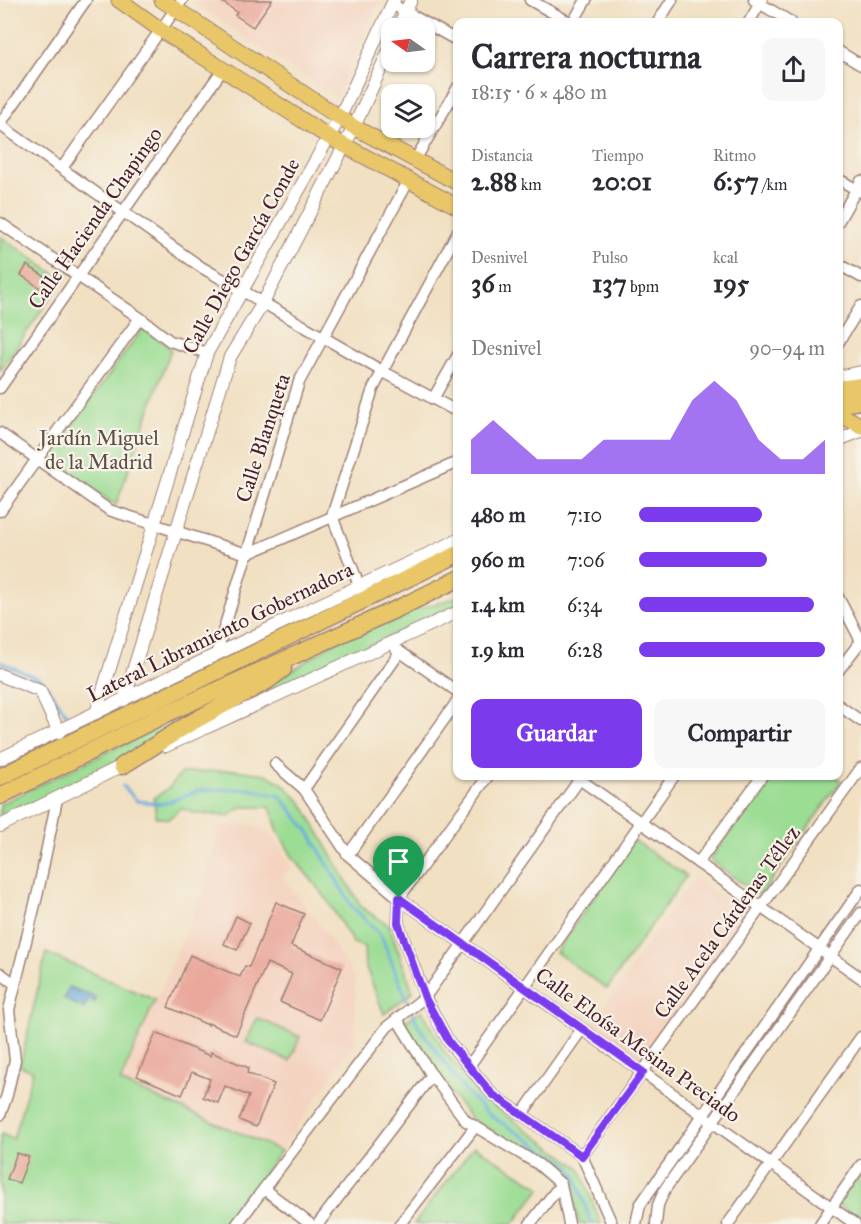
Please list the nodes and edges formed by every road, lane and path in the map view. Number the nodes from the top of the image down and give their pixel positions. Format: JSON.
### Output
{"nodes":[{"id":1,"x":86,"y":0,"type":"edge"},
{"id":2,"x":119,"y":0,"type":"edge"},
{"id":3,"x":162,"y":0,"type":"edge"},
{"id":4,"x":530,"y":0,"type":"edge"},
{"id":5,"x":586,"y":0,"type":"edge"},
{"id":6,"x":672,"y":0,"type":"edge"},
{"id":7,"x":759,"y":1,"type":"edge"},
{"id":8,"x":393,"y":2,"type":"edge"},
{"id":9,"x":178,"y":5,"type":"edge"},
{"id":10,"x":408,"y":6,"type":"edge"},
{"id":11,"x":564,"y":18,"type":"edge"},
{"id":12,"x":574,"y":18,"type":"edge"},
{"id":13,"x":661,"y":18,"type":"edge"},
{"id":14,"x":751,"y":18,"type":"edge"},
{"id":15,"x":785,"y":18,"type":"edge"},
{"id":16,"x":161,"y":30,"type":"junction"},
{"id":17,"x":453,"y":38,"type":"edge"},
{"id":18,"x":843,"y":54,"type":"edge"},
{"id":19,"x":861,"y":65,"type":"edge"},
{"id":20,"x":381,"y":68,"type":"edge"},
{"id":21,"x":223,"y":69,"type":"junction"},
{"id":22,"x":453,"y":95,"type":"edge"},
{"id":23,"x":340,"y":117,"type":"junction"},
{"id":24,"x":0,"y":124,"type":"edge"},
{"id":25,"x":354,"y":127,"type":"junction"},
{"id":26,"x":329,"y":137,"type":"junction"},
{"id":27,"x":345,"y":145,"type":"junction"},
{"id":28,"x":415,"y":160,"type":"junction"},
{"id":29,"x":62,"y":168,"type":"junction"},
{"id":30,"x":409,"y":180,"type":"junction"},
{"id":31,"x":453,"y":180,"type":"edge"},
{"id":32,"x":843,"y":181,"type":"edge"},
{"id":33,"x":860,"y":188,"type":"edge"},
{"id":34,"x":453,"y":204,"type":"edge"},
{"id":35,"x":123,"y":212,"type":"junction"},
{"id":36,"x":843,"y":214,"type":"edge"},
{"id":37,"x":0,"y":223,"type":"edge"},
{"id":38,"x":453,"y":240,"type":"edge"},
{"id":39,"x":843,"y":267,"type":"edge"},
{"id":40,"x":78,"y":276,"type":"junction"},
{"id":41,"x":861,"y":277,"type":"edge"},
{"id":42,"x":242,"y":290,"type":"junction"},
{"id":43,"x":263,"y":303,"type":"junction"},
{"id":44,"x":861,"y":306,"type":"edge"},
{"id":45,"x":140,"y":318,"type":"junction"},
{"id":46,"x":843,"y":335,"type":"edge"},
{"id":47,"x":323,"y":337,"type":"junction"},
{"id":48,"x":207,"y":353,"type":"junction"},
{"id":49,"x":453,"y":364,"type":"edge"},
{"id":50,"x":382,"y":371,"type":"junction"},
{"id":51,"x":861,"y":372,"type":"edge"},
{"id":52,"x":843,"y":375,"type":"edge"},
{"id":53,"x":861,"y":386,"type":"edge"},
{"id":54,"x":0,"y":388,"type":"edge"},
{"id":55,"x":843,"y":388,"type":"edge"},
{"id":56,"x":433,"y":399,"type":"junction"},
{"id":57,"x":453,"y":409,"type":"edge"},
{"id":58,"x":843,"y":416,"type":"edge"},
{"id":59,"x":861,"y":428,"type":"edge"},
{"id":60,"x":0,"y":433,"type":"edge"},
{"id":61,"x":843,"y":437,"type":"edge"},
{"id":62,"x":37,"y":459,"type":"junction"},
{"id":63,"x":453,"y":464,"type":"edge"},
{"id":64,"x":0,"y":511,"type":"edge"},
{"id":65,"x":332,"y":516,"type":"junction"},
{"id":66,"x":154,"y":525,"type":"junction"},
{"id":67,"x":176,"y":532,"type":"junction"},
{"id":68,"x":453,"y":543,"type":"edge"},
{"id":69,"x":247,"y":554,"type":"junction"},
{"id":70,"x":453,"y":556,"type":"edge"},
{"id":71,"x":453,"y":581,"type":"edge"},
{"id":72,"x":453,"y":590,"type":"edge"},
{"id":73,"x":362,"y":592,"type":"junction"},
{"id":74,"x":403,"y":606,"type":"junction"},
{"id":75,"x":843,"y":607,"type":"edge"},
{"id":76,"x":453,"y":614,"type":"edge"},
{"id":77,"x":861,"y":641,"type":"edge"},
{"id":78,"x":389,"y":644,"type":"junction"},
{"id":79,"x":314,"y":646,"type":"junction"},
{"id":80,"x":400,"y":652,"type":"junction"},
{"id":81,"x":216,"y":655,"type":"junction"},
{"id":82,"x":843,"y":664,"type":"edge"},
{"id":83,"x":0,"y":675,"type":"edge"},
{"id":84,"x":453,"y":689,"type":"edge"},
{"id":85,"x":124,"y":700,"type":"junction"},
{"id":86,"x":453,"y":707,"type":"edge"},
{"id":87,"x":843,"y":708,"type":"edge"},
{"id":88,"x":96,"y":713,"type":"junction"},
{"id":89,"x":861,"y":721,"type":"edge"},
{"id":90,"x":59,"y":732,"type":"junction"},
{"id":91,"x":0,"y":759,"type":"edge"},
{"id":92,"x":275,"y":764,"type":"dead end"},
{"id":93,"x":122,"y":766,"type":"junction"},
{"id":94,"x":861,"y":768,"type":"edge"},
{"id":95,"x":0,"y":777,"type":"edge"},
{"id":96,"x":485,"y":780,"type":"edge"},
{"id":97,"x":577,"y":780,"type":"edge"},
{"id":98,"x":583,"y":780,"type":"edge"},
{"id":99,"x":671,"y":780,"type":"edge"},
{"id":100,"x":759,"y":780,"type":"edge"},
{"id":101,"x":304,"y":789,"type":"junction"},
{"id":102,"x":0,"y":796,"type":"edge"},
{"id":103,"x":57,"y":799,"type":"junction"},
{"id":104,"x":641,"y":822,"type":"junction"},
{"id":105,"x":0,"y":826,"type":"edge"},
{"id":106,"x":348,"y":855,"type":"junction"},
{"id":107,"x":699,"y":863,"type":"junction"},
{"id":108,"x":861,"y":890,"type":"edge"},
{"id":109,"x":399,"y":898,"type":"junction"},
{"id":110,"x":761,"y":907,"type":"junction"},
{"id":111,"x":861,"y":913,"type":"edge"},
{"id":112,"x":463,"y":944,"type":"junction"},
{"id":113,"x":820,"y":948,"type":"junction"},
{"id":114,"x":830,"y":956,"type":"junction"},
{"id":115,"x":0,"y":973,"type":"edge"},
{"id":116,"x":861,"y":978,"type":"edge"},
{"id":117,"x":15,"y":984,"type":"junction"},
{"id":118,"x":524,"y":988,"type":"junction"},
{"id":119,"x":422,"y":1000,"type":"junction"},
{"id":120,"x":397,"y":1019,"type":"junction"},
{"id":121,"x":582,"y":1029,"type":"junction"},
{"id":122,"x":861,"y":1037,"type":"edge"},
{"id":123,"x":469,"y":1066,"type":"junction"},
{"id":124,"x":643,"y":1072,"type":"junction"},
{"id":125,"x":432,"y":1075,"type":"junction"},
{"id":126,"x":522,"y":1114,"type":"junction"},
{"id":127,"x":0,"y":1115,"type":"edge"},
{"id":128,"x":707,"y":1118,"type":"junction"},
{"id":129,"x":475,"y":1127,"type":"junction"},
{"id":130,"x":582,"y":1156,"type":"junction"},
{"id":131,"x":771,"y":1164,"type":"junction"},
{"id":132,"x":861,"y":1165,"type":"edge"},
{"id":133,"x":561,"y":1184,"type":"junction"},
{"id":134,"x":264,"y":1189,"type":"junction"},
{"id":135,"x":640,"y":1205,"type":"junction"},
{"id":136,"x":832,"y":1207,"type":"junction"},
{"id":137,"x":237,"y":1224,"type":"edge"},
{"id":138,"x":310,"y":1224,"type":"edge"},
{"id":139,"x":318,"y":1224,"type":"edge"},
{"id":140,"x":400,"y":1224,"type":"edge"},
{"id":141,"x":530,"y":1224,"type":"edge"},
{"id":142,"x":569,"y":1224,"type":"edge"},
{"id":143,"x":612,"y":1224,"type":"edge"},
{"id":144,"x":627,"y":1224,"type":"edge"},
{"id":145,"x":636,"y":1224,"type":"edge"},
{"id":146,"x":656,"y":1224,"type":"edge"},
{"id":147,"x":728,"y":1224,"type":"edge"},
{"id":148,"x":820,"y":1224,"type":"edge"},
{"id":149,"x":855,"y":1224,"type":"edge"}],
"edges":[{"from":1,"to":24,"type":"street"},
{"from":2,"to":16,"type":"main road"},
{"from":3,"to":9,"type":"main road"},
{"from":4,"to":11,"type":"street"},
{"from":5,"to":12,"type":"street"},
{"from":6,"to":13,"type":"street"},
{"from":7,"to":14,"type":"street"},
{"from":7,"to":15,"type":"street"},
{"from":8,"to":10,"type":"street"},
{"from":8,"to":23,"type":"street","name":"Calle Diego García Conde"},
{"from":9,"to":16,"type":"street"},
{"from":9,"to":23,"type":"main road"},
{"from":10,"to":17,"type":"street"},
{"from":16,"to":21,"type":"main road"},
{"from":16,"to":29,"type":"street"},
{"from":18,"to":19,"type":"street"},
{"from":20,"to":25,"type":"street","name":"Calle Diego García Conde"},
{"from":21,"to":26,"type":"main road"},
{"from":21,"to":35,"type":"street","name":"Calle Hacienda Chapingo"},
{"from":22,"to":28,"type":"street"},
{"from":23,"to":25,"type":"main road"},
{"from":23,"to":26,"type":"street","name":"Calle Diego García Conde"},
{"from":24,"to":29,"type":"street"},
{"from":25,"to":27,"type":"street","name":"Calle Diego García Conde"},
{"from":25,"to":28,"type":"main road"},
{"from":26,"to":27,"type":"main road"},
{"from":26,"to":42,"type":"street","name":"Calle Diego García Conde"},
{"from":27,"to":30,"type":"main road"},
{"from":27,"to":43,"type":"street","name":"Calle Diego García Conde"},
{"from":28,"to":31,"type":"main road"},
{"from":29,"to":35,"type":"street"},
{"from":30,"to":34,"type":"main road"},
{"from":30,"to":47,"type":"street","name":"Calle Blanqueta"},
{"from":32,"to":33,"type":"street"},
{"from":33,"to":36,"type":"street"},
{"from":35,"to":40,"type":"street","name":"Calle Hacienda Chapingo"},
{"from":35,"to":42,"type":"street"},
{"from":37,"to":40,"type":"street"},
{"from":38,"to":50,"type":"street"},
{"from":39,"to":41,"type":"street"},
{"from":40,"to":45,"type":"street"},
{"from":40,"to":54,"type":"street","name":"Calle Hacienda Chapingo"},
{"from":42,"to":43,"type":"street"},
{"from":42,"to":48,"type":"street","name":"Calle Diego García Conde"},
{"from":43,"to":47,"type":"street"},
{"from":43,"to":67,"type":"street","name":"Calle Diego García Conde"},
{"from":44,"to":46,"type":"street"},
{"from":45,"to":48,"type":"street"},
{"from":45,"to":62,"type":"street"},
{"from":47,"to":50,"type":"street"},
{"from":47,"to":69,"type":"street","name":"Calle Blanqueta"},
{"from":48,"to":66,"type":"street","name":"Calle Diego García Conde"},
{"from":49,"to":56,"type":"street"},
{"from":50,"to":56,"type":"street"},
{"from":50,"to":65,"type":"street"},
{"from":51,"to":52,"type":"street"},
{"from":53,"to":55,"type":"highway"},
{"from":56,"to":57,"type":"street"},
{"from":58,"to":59,"type":"main road"},
{"from":59,"to":61,"type":"street"},
{"from":60,"to":62,"type":"street"},
{"from":62,"to":64,"type":"street"},
{"from":62,"to":66,"type":"street"},
{"from":63,"to":65,"type":"street"},
{"from":65,"to":69,"type":"street"},
{"from":65,"to":73,"type":"street"},
{"from":66,"to":67,"type":"street"},
{"from":66,"to":88,"type":"street","name":"Calle Diego García Conde"},
{"from":67,"to":69,"type":"street"},
{"from":67,"to":85,"type":"street","name":"Calle Diego García Conde"},
{"from":68,"to":73,"type":"street","name":"Lateral Libramiento Gobernadora"},
{"from":69,"to":81,"type":"street","name":"Calle Blanqueta"},
{"from":70,"to":73,"type":"highway"},
{"from":71,"to":74,"type":"highway"},
{"from":72,"to":74,"type":"highway"},
{"from":73,"to":81,"type":"street","name":"Lateral Libramiento Gobernadora"},
{"from":73,"to":95,"type":"highway"},
{"from":74,"to":79,"type":"highway"},
{"from":75,"to":77,"type":"street"},
{"from":76,"to":78,"type":"street"},
{"from":77,"to":82,"type":"street"},
{"from":78,"to":80,"type":"street"},
{"from":78,"to":93,"type":"street"},
{"from":79,"to":93,"type":"highway"},
{"from":79,"to":102,"type":"highway"},
{"from":80,"to":84,"type":"street"},
{"from":80,"to":101,"type":"street"},
{"from":81,"to":85,"type":"street","name":"Lateral Libramiento Gobernadora"},
{"from":83,"to":90,"type":"street"},
{"from":85,"to":88,"type":"street","name":"Lateral Libramiento Gobernadora"},
{"from":86,"to":106,"type":"street"},
{"from":87,"to":89,"type":"street"},
{"from":88,"to":90,"type":"street","name":"Lateral Libramiento Gobernadora"},
{"from":90,"to":91,"type":"street","name":"Lateral Libramiento Gobernadora"},
{"from":92,"to":101,"type":"street","name":"Calle Eloísa Mesina Preciado"},
{"from":93,"to":103,"type":"street"},
{"from":94,"to":110,"type":"street","name":"Calle Acela Cárdenas Téllez"},
{"from":96,"to":109,"type":"street"},
{"from":97,"to":112,"type":"street"},
{"from":98,"to":104,"type":"street"},
{"from":99,"to":104,"type":"street"},
{"from":100,"to":107,"type":"street"},
{"from":101,"to":106,"type":"street","name":"Calle Eloísa Mesina Preciado"},
{"from":103,"to":105,"type":"street"},
{"from":103,"to":117,"type":"street"},
{"from":104,"to":107,"type":"street"},
{"from":104,"to":118,"type":"street"},
{"from":106,"to":109,"type":"street","name":"Calle Eloísa Mesina Preciado"},
{"from":107,"to":110,"type":"street"},
{"from":108,"to":113,"type":"street"},
{"from":109,"to":112,"type":"street","name":"Calle Eloísa Mesina Preciado"},
{"from":109,"to":119,"type":"street"},
{"from":110,"to":113,"type":"street"},
{"from":110,"to":124,"type":"street","name":"Calle Acela Cárdenas Téllez"},
{"from":111,"to":114,"type":"street"},
{"from":112,"to":118,"type":"street","name":"Calle Eloísa Mesina Preciado"},
{"from":112,"to":119,"type":"street"},
{"from":113,"to":114,"type":"street"},
{"from":113,"to":128,"type":"street"},
{"from":114,"to":116,"type":"street"},
{"from":114,"to":128,"type":"street"},
{"from":115,"to":117,"type":"street"},
{"from":117,"to":127,"type":"street"},
{"from":118,"to":121,"type":"street","name":"Calle Eloísa Mesina Preciado"},
{"from":118,"to":123,"type":"street"},
{"from":119,"to":120,"type":"street"},
{"from":119,"to":123,"type":"street"},
{"from":120,"to":125,"type":"street"},
{"from":120,"to":134,"type":"street"},
{"from":121,"to":124,"type":"street","name":"Calle Eloísa Mesina Preciado"},
{"from":121,"to":126,"type":"street"},
{"from":122,"to":131,"type":"street"},
{"from":123,"to":126,"type":"street"},
{"from":124,"to":128,"type":"street","name":"Calle Eloísa Mesina Preciado"},
{"from":124,"to":130,"type":"street","name":"Calle Acela Cárdenas Téllez"},
{"from":125,"to":129,"type":"street"},
{"from":125,"to":139,"type":"street"},
{"from":126,"to":130,"type":"street"},
{"from":128,"to":131,"type":"street","name":"Calle Eloísa Mesina Preciado"},
{"from":128,"to":135,"type":"street"},
{"from":128,"to":146,"type":"street"},
{"from":129,"to":133,"type":"street"},
{"from":129,"to":140,"type":"street"},
{"from":130,"to":143,"type":"street"},
{"from":131,"to":136,"type":"street","name":"Calle Eloísa Mesina Preciado"},
{"from":131,"to":147,"type":"street"},
{"from":132,"to":136,"type":"street"},
{"from":133,"to":141,"type":"street"},
{"from":133,"to":142,"type":"street"},
{"from":134,"to":137,"type":"street"},
{"from":134,"to":138,"type":"street"},
{"from":135,"to":144,"type":"street"},
{"from":135,"to":145,"type":"street"},
{"from":136,"to":148,"type":"street"},
{"from":136,"to":149,"type":"street","name":"Calle Eloísa Mesina Preciado"}]}
